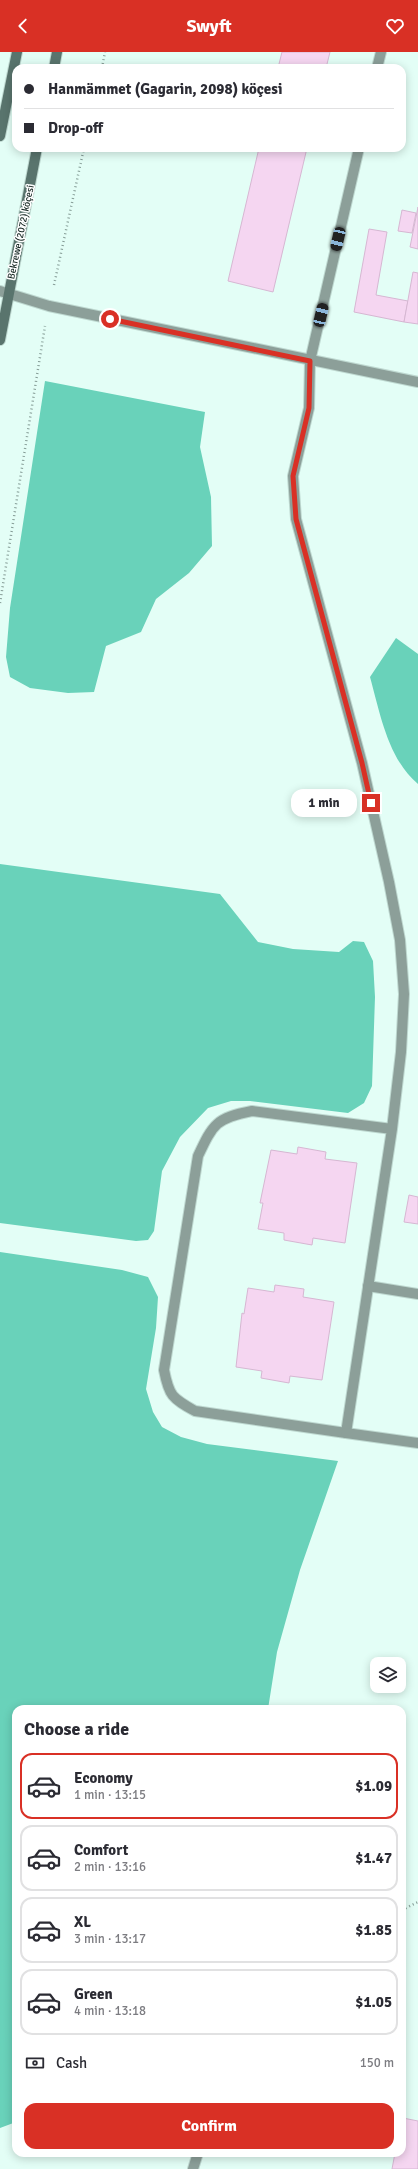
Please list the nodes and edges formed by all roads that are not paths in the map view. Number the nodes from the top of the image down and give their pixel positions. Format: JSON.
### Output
{"nodes":[{"id":1,"x":17,"y":52,"type":"edge"},
{"id":2,"x":57,"y":52,"type":"edge"},
{"id":3,"x":381,"y":52,"type":"edge"},
{"id":4,"x":15,"y":64,"type":"edge"},
{"id":5,"x":55,"y":64,"type":"edge"},
{"id":6,"x":378,"y":64,"type":"edge"},
{"id":7,"x":12,"y":77,"type":"edge"},
{"id":8,"x":0,"y":136,"type":"edge"},
{"id":9,"x":36,"y":152,"type":"edge"},
{"id":10,"x":358,"y":152,"type":"edge"},
{"id":11,"x":4,"y":292,"type":"edge"},
{"id":12,"x":0,"y":340,"type":"edge"},
{"id":13,"x":310,"y":361,"type":"junction"},
{"id":14,"x":418,"y":382,"type":"edge"},
{"id":15,"x":392,"y":1129,"type":"junction"},
{"id":16,"x":368,"y":1286,"type":"junction"},
{"id":17,"x":418,"y":1294,"type":"edge"},
{"id":18,"x":346,"y":1433,"type":"junction"},
{"id":19,"x":418,"y":1443,"type":"edge"},
{"id":20,"x":197,"y":2157,"type":"edge"},
{"id":21,"x":193,"y":2169,"type":"edge"}],
"edges":[{"from":1,"to":4,"type":"main road"},
{"from":2,"to":5,"type":"main road"},
{"from":3,"to":6,"type":"street"},
{"from":7,"to":8,"type":"main road"},
{"from":9,"to":11,"type":"main road","name":"Bekrewe (2072) köçesi"},
{"from":10,"to":13,"type":"street"},
{"from":11,"to":12,"type":"main road","name":"Bekrewe (2072) köçesi"},
{"from":11,"to":13,"type":"street"},
{"from":13,"to":14,"type":"street"},
{"from":13,"to":15,"type":"street"},
{"from":15,"to":16,"type":"street"},
{"from":15,"to":18,"type":"street"},
{"from":16,"to":17,"type":"street"},
{"from":16,"to":18,"type":"street"},
{"from":18,"to":19,"type":"street"},
{"from":20,"to":21,"type":"street"}]}
